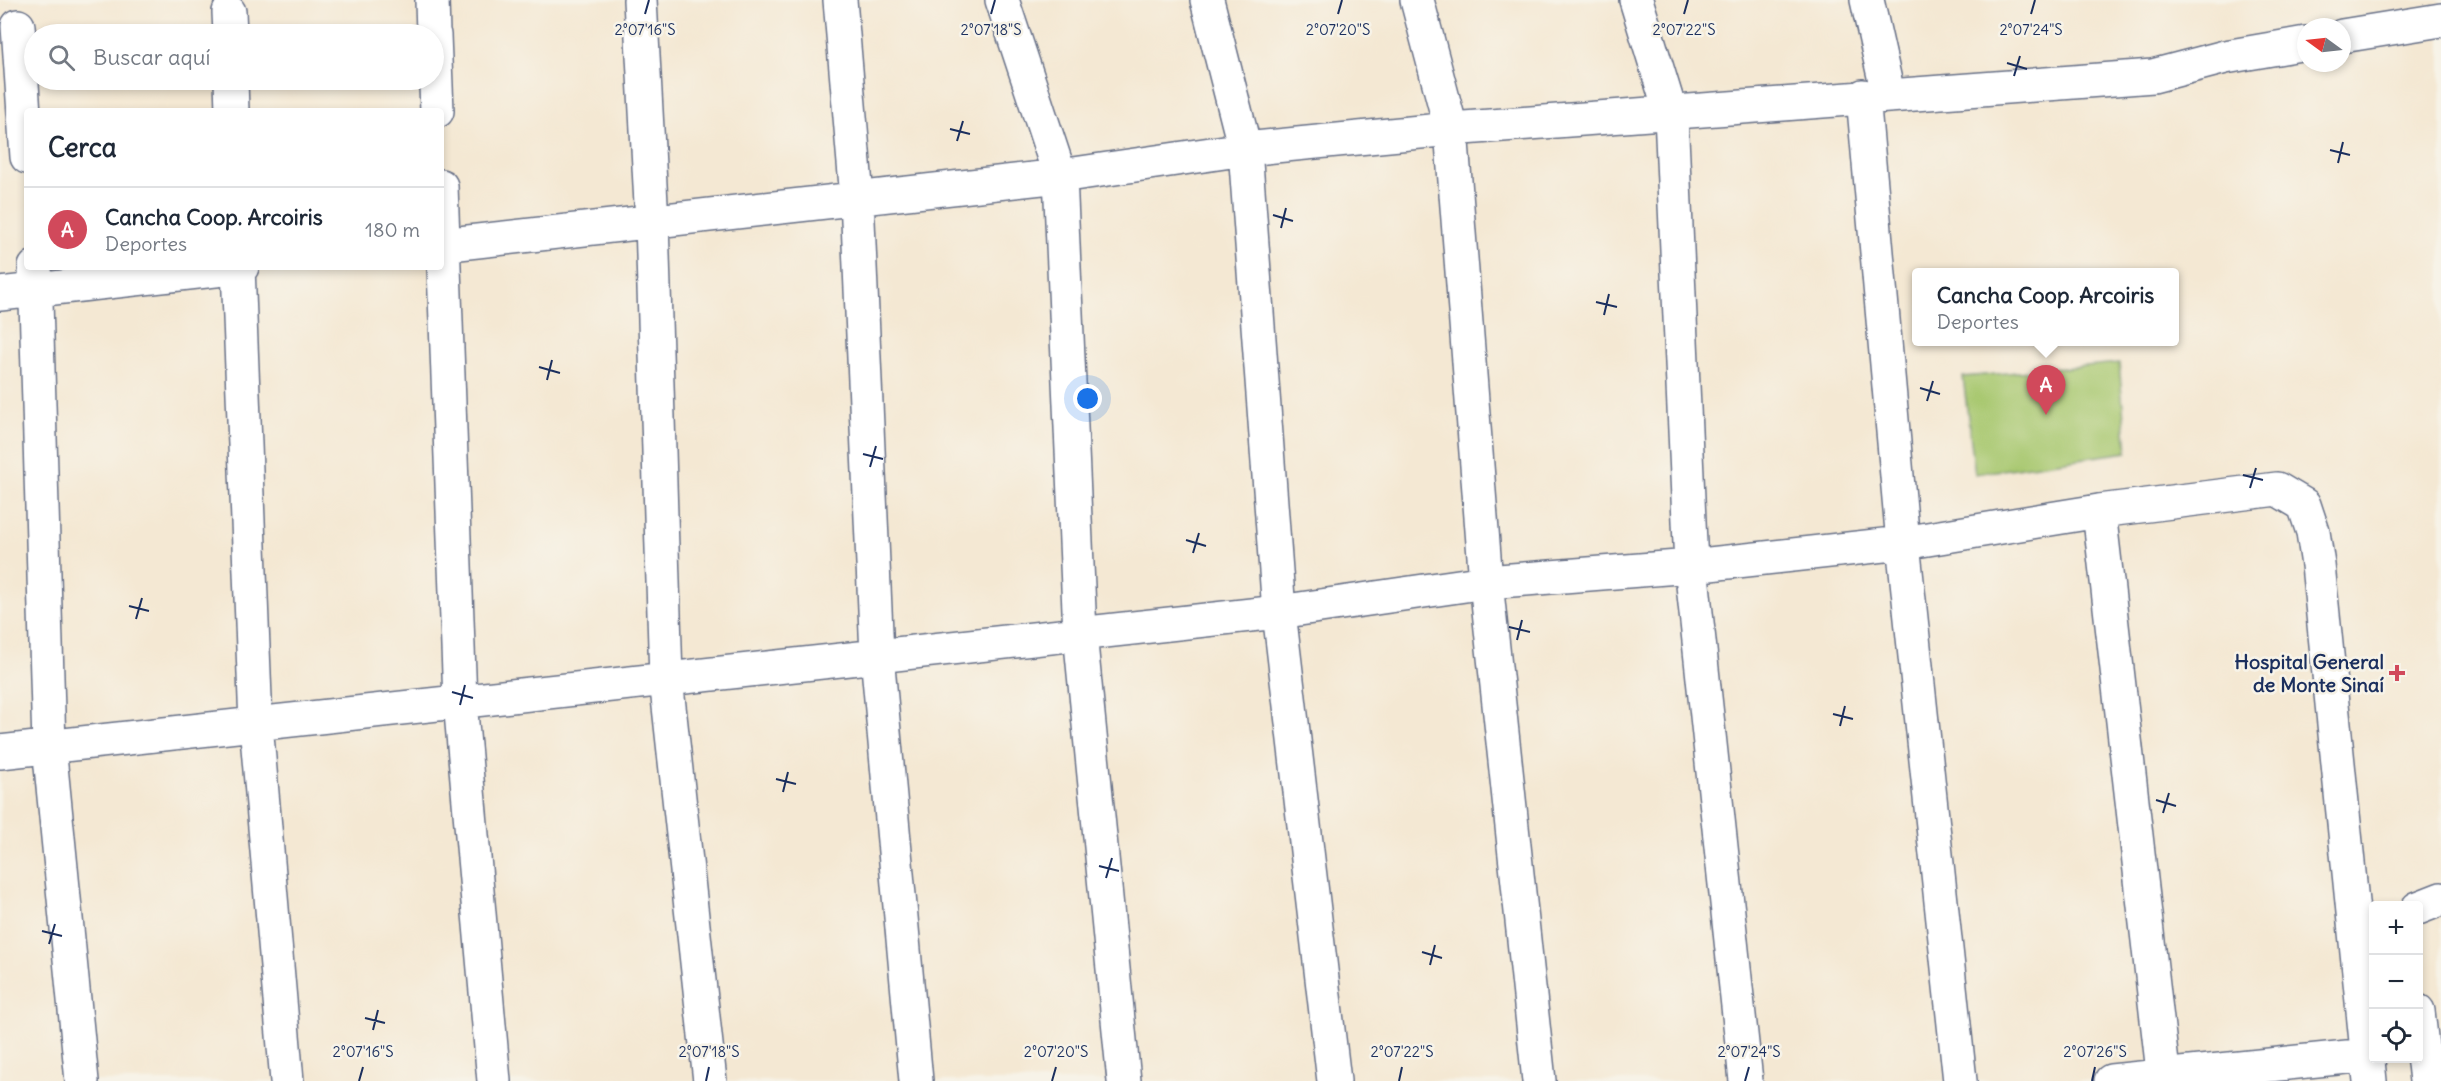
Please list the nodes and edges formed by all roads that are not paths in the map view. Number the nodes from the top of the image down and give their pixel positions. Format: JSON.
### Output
{"nodes":[{"id":1,"x":432,"y":0,"type":"edge"},
{"id":2,"x":640,"y":0,"type":"edge"},
{"id":3,"x":840,"y":0,"type":"edge"},
{"id":4,"x":1002,"y":0,"type":"edge"},
{"id":5,"x":1207,"y":0,"type":"edge"},
{"id":6,"x":1417,"y":0,"type":"edge"},
{"id":7,"x":1636,"y":0,"type":"edge"},
{"id":8,"x":1867,"y":0,"type":"edge"},
{"id":9,"x":2407,"y":12,"type":"edge"},
{"id":10,"x":2441,"y":20,"type":"edge"},
{"id":11,"x":433,"y":24,"type":"edge"},
{"id":12,"x":18,"y":26,"type":"dead end"},
{"id":13,"x":2351,"y":33,"type":"edge"},
{"id":14,"x":2297,"y":45,"type":"edge"},
{"id":15,"x":231,"y":90,"type":"edge"},
{"id":16,"x":436,"y":90,"type":"edge"},
{"id":17,"x":1876,"y":95,"type":"junction"},
{"id":18,"x":232,"y":108,"type":"edge"},
{"id":19,"x":437,"y":108,"type":"edge"},
{"id":20,"x":24,"y":113,"type":"edge"},
{"id":21,"x":1671,"y":114,"type":"junction"},
{"id":22,"x":1450,"y":129,"type":"junction"},
{"id":23,"x":1245,"y":149,"type":"junction"},
{"id":24,"x":1060,"y":176,"type":"junction"},
{"id":25,"x":857,"y":198,"type":"junction"},
{"id":26,"x":652,"y":222,"type":"junction"},
{"id":27,"x":444,"y":245,"type":"edge"},
{"id":28,"x":184,"y":270,"type":"edge"},
{"id":29,"x":240,"y":270,"type":"edge"},
{"id":30,"x":443,"y":270,"type":"edge"},
{"id":31,"x":36,"y":278,"type":"edge"},
{"id":32,"x":0,"y":294,"type":"edge"},
{"id":33,"x":2099,"y":511,"type":"junction"},
{"id":34,"x":1903,"y":543,"type":"junction"},
{"id":35,"x":1691,"y":566,"type":"junction"},
{"id":36,"x":1486,"y":582,"type":"junction"},
{"id":37,"x":1279,"y":612,"type":"junction"},
{"id":38,"x":1080,"y":633,"type":"junction"},
{"id":39,"x":877,"y":655,"type":"junction"},
{"id":40,"x":666,"y":679,"type":"junction"},
{"id":41,"x":460,"y":701,"type":"junction"},
{"id":42,"x":256,"y":724,"type":"junction"},
{"id":43,"x":50,"y":746,"type":"junction"},
{"id":44,"x":0,"y":752,"type":"edge"},
{"id":45,"x":2441,"y":899,"type":"edge"},
{"id":46,"x":2423,"y":906,"type":"edge"},
{"id":47,"x":2423,"y":1055,"type":"edge"},
{"id":48,"x":2369,"y":1068,"type":"edge"},
{"id":49,"x":2163,"y":1078,"type":"edge"},
{"id":50,"x":82,"y":1081,"type":"edge"},
{"id":51,"x":287,"y":1081,"type":"edge"},
{"id":52,"x":494,"y":1081,"type":"edge"},
{"id":53,"x":710,"y":1081,"type":"edge"},
{"id":54,"x":916,"y":1081,"type":"edge"},
{"id":55,"x":1124,"y":1081,"type":"edge"},
{"id":56,"x":1334,"y":1081,"type":"edge"},
{"id":57,"x":1539,"y":1081,"type":"edge"},
{"id":58,"x":1746,"y":1081,"type":"edge"},
{"id":59,"x":1960,"y":1081,"type":"edge"},
{"id":60,"x":2111,"y":1081,"type":"edge"},
{"id":61,"x":2426,"y":1081,"type":"edge"}],
"edges":[{"from":1,"to":11,"type":"street"},
{"from":2,"to":26,"type":"street"},
{"from":3,"to":25,"type":"street"},
{"from":4,"to":24,"type":"street"},
{"from":5,"to":23,"type":"street"},
{"from":6,"to":22,"type":"street"},
{"from":7,"to":21,"type":"street"},
{"from":8,"to":17,"type":"street"},
{"from":9,"to":10,"type":"street"},
{"from":9,"to":13,"type":"street"},
{"from":12,"to":20,"type":"street"},
{"from":14,"to":17,"type":"street"},
{"from":15,"to":18,"type":"street"},
{"from":16,"to":19,"type":"street"},
{"from":17,"to":21,"type":"street"},
{"from":17,"to":34,"type":"street"},
{"from":21,"to":22,"type":"street"},
{"from":21,"to":35,"type":"street"},
{"from":22,"to":23,"type":"street"},
{"from":22,"to":36,"type":"street"},
{"from":23,"to":24,"type":"street"},
{"from":23,"to":37,"type":"street"},
{"from":24,"to":25,"type":"street"},
{"from":24,"to":38,"type":"street"},
{"from":25,"to":26,"type":"street"},
{"from":25,"to":39,"type":"street"},
{"from":26,"to":27,"type":"street"},
{"from":26,"to":40,"type":"street"},
{"from":28,"to":31,"type":"street"},
{"from":29,"to":42,"type":"street"},
{"from":30,"to":41,"type":"street"},
{"from":31,"to":32,"type":"street"},
{"from":31,"to":43,"type":"street"},
{"from":33,"to":34,"type":"street"},
{"from":33,"to":48,"type":"street"},
{"from":33,"to":49,"type":"street"},
{"from":34,"to":35,"type":"street"},
{"from":34,"to":59,"type":"street"},
{"from":35,"to":36,"type":"street"},
{"from":35,"to":58,"type":"street"},
{"from":36,"to":37,"type":"street"},
{"from":36,"to":57,"type":"street"},
{"from":37,"to":38,"type":"street"},
{"from":37,"to":56,"type":"street"},
{"from":38,"to":39,"type":"street"},
{"from":38,"to":55,"type":"street"},
{"from":39,"to":40,"type":"street"},
{"from":39,"to":54,"type":"street"},
{"from":40,"to":41,"type":"street"},
{"from":40,"to":53,"type":"street"},
{"from":41,"to":42,"type":"street"},
{"from":41,"to":52,"type":"street"},
{"from":42,"to":43,"type":"street"},
{"from":42,"to":51,"type":"street"},
{"from":43,"to":44,"type":"street"},
{"from":43,"to":50,"type":"street"},
{"from":45,"to":46,"type":"street"},
{"from":47,"to":61,"type":"street"},
{"from":48,"to":49,"type":"street"},
{"from":49,"to":60,"type":"street"}]}
